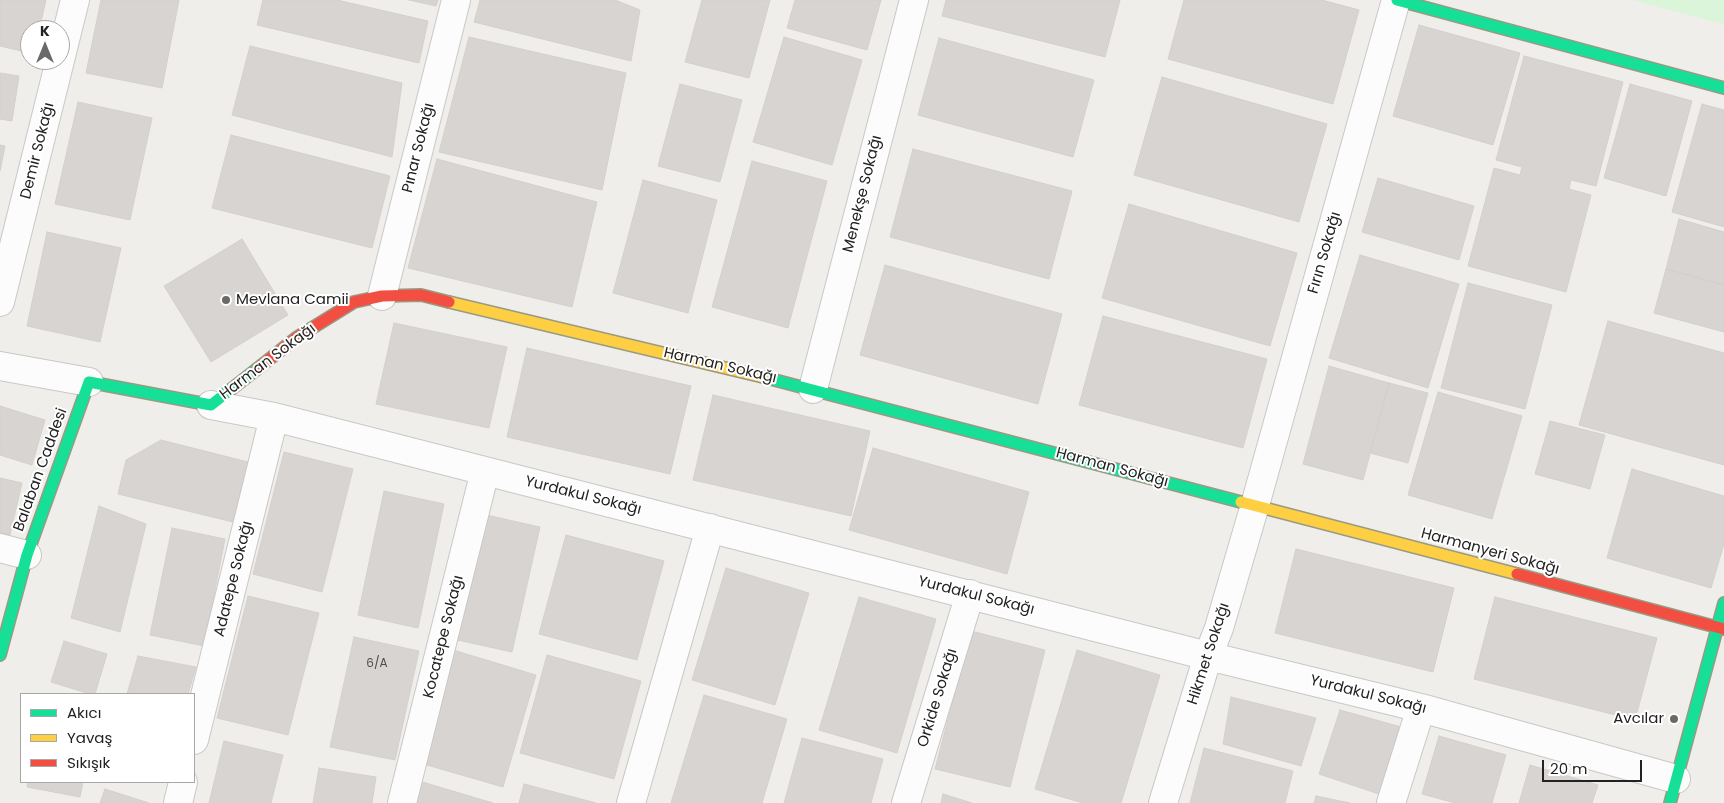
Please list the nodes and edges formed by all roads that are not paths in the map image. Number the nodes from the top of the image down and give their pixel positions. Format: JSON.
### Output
{"nodes":[{"id":1,"x":75,"y":0,"type":"edge"},
{"id":2,"x":456,"y":0,"type":"edge"},
{"id":3,"x":914,"y":0,"type":"edge"},
{"id":4,"x":1396,"y":0,"type":"edge"},
{"id":5,"x":1724,"y":88,"type":"edge"},
{"id":6,"x":382,"y":296,"type":"junction"},
{"id":7,"x":0,"y":302,"type":"edge"},
{"id":8,"x":0,"y":366,"type":"edge"},
{"id":9,"x":89,"y":382,"type":"junction"},
{"id":10,"x":813,"y":389,"type":"junction"},
{"id":11,"x":211,"y":405,"type":"junction"},
{"id":12,"x":274,"y":417,"type":"junction"},
{"id":13,"x":485,"y":471,"type":"junction"},
{"id":14,"x":1255,"y":505,"type":"junction"},
{"id":15,"x":710,"y":528,"type":"junction"},
{"id":16,"x":0,"y":548,"type":"edge"},
{"id":17,"x":27,"y":555,"type":"junction"},
{"id":18,"x":970,"y":594,"type":"junction"},
{"id":19,"x":1724,"y":603,"type":"edge"},
{"id":20,"x":1721,"y":628,"type":"edge"},
{"id":21,"x":0,"y":655,"type":"edge"},
{"id":22,"x":1208,"y":656,"type":"junction"},
{"id":23,"x":1421,"y":708,"type":"junction"},
{"id":24,"x":195,"y":736,"type":"edge"},
{"id":25,"x":184,"y":783,"type":"edge"},
{"id":26,"x":1673,"y":791,"type":"edge"},
{"id":27,"x":178,"y":803,"type":"edge"},
{"id":28,"x":402,"y":803,"type":"edge"},
{"id":29,"x":631,"y":803,"type":"edge"},
{"id":30,"x":906,"y":803,"type":"edge"},
{"id":31,"x":1163,"y":803,"type":"edge"},
{"id":32,"x":1391,"y":803,"type":"edge"}],
"edges":[{"from":1,"to":7,"type":"street","name":"Demir Sokağı"},
{"from":2,"to":6,"type":"street","name":"Pınar Sokağı"},
{"from":3,"to":10,"type":"street","name":"Menekşe Sokağı"},
{"from":4,"to":5,"type":"street"},
{"from":4,"to":14,"type":"street","name":"Fırın Sokağı"},
{"from":6,"to":10,"type":"street","name":"Harman Sokağı"},
{"from":6,"to":11,"type":"street","name":"Harman Sokağı"},
{"from":8,"to":9,"type":"street","name":"Harman Sokağı"},
{"from":9,"to":11,"type":"street","name":"Harman Sokağı"},
{"from":9,"to":17,"type":"street","name":"Balaban Caddesi"},
{"from":10,"to":14,"type":"street","name":"Harman Sokağı"},
{"from":11,"to":12,"type":"street","name":"Harman Sokağı"},
{"from":12,"to":13,"type":"street","name":"Yurdakul Sokağı"},
{"from":12,"to":24,"type":"street","name":"Adatepe Sokağı"},
{"from":13,"to":15,"type":"street","name":"Yurdakul Sokağı"},
{"from":13,"to":28,"type":"street","name":"Kocatepe Sokağı"},
{"from":14,"to":20,"type":"street","name":"Harmanyeri Sokağı"},
{"from":14,"to":22,"type":"street","name":"Hikmet Sokağı"},
{"from":15,"to":18,"type":"street","name":"Yurdakul Sokağı"},
{"from":15,"to":29,"type":"street"},
{"from":16,"to":17,"type":"street"},
{"from":17,"to":21,"type":"street","name":"Balaban Caddesi"},
{"from":18,"to":22,"type":"street","name":"Yurdakul Sokağı"},
{"from":18,"to":30,"type":"street","name":"Orkide Sokağı"},
{"from":19,"to":20,"type":"street"},
{"from":20,"to":26,"type":"street"},
{"from":22,"to":23,"type":"street","name":"Yurdakul Sokağı"},
{"from":22,"to":31,"type":"street","name":"Hikmet Sokağı"},
{"from":23,"to":26,"type":"street","name":"Yurdakul Sokağı"},
{"from":23,"to":32,"type":"street"},
{"from":25,"to":27,"type":"street"}]}
